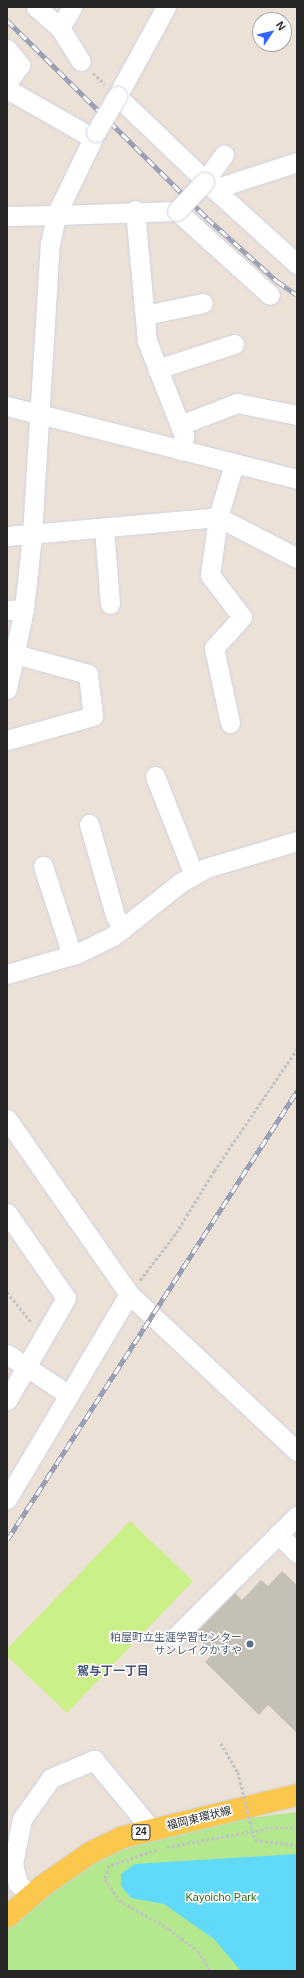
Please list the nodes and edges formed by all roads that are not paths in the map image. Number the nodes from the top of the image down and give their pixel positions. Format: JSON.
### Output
{"nodes":[{"id":1,"x":36,"y":7,"type":"edge"},
{"id":2,"x":72,"y":7,"type":"edge"},
{"id":3,"x":166,"y":7,"type":"edge"},
{"id":4,"x":60,"y":28,"type":"junction"},
{"id":5,"x":7,"y":49,"type":"edge"},
{"id":6,"x":81,"y":61,"type":"road end"},
{"id":7,"x":7,"y":83,"type":"edge"},
{"id":8,"x":7,"y":89,"type":"edge"},
{"id":9,"x":117,"y":96,"type":"junction"},
{"id":10,"x":95,"y":135,"type":"junction"},
{"id":11,"x":224,"y":154,"type":"dead end"},
{"id":12,"x":297,"y":162,"type":"edge"},
{"id":13,"x":209,"y":185,"type":"junction"},
{"id":14,"x":135,"y":210,"type":"junction"},
{"id":15,"x":177,"y":211,"type":"junction"},
{"id":16,"x":56,"y":215,"type":"junction"},
{"id":17,"x":7,"y":216,"type":"edge"},
{"id":18,"x":297,"y":264,"type":"edge"},
{"id":19,"x":270,"y":295,"type":"dead end"},
{"id":20,"x":203,"y":303,"type":"dead end"},
{"id":21,"x":145,"y":316,"type":"junction"},
{"id":22,"x":234,"y":344,"type":"dead end"},
{"id":23,"x":157,"y":369,"type":"junction"},
{"id":24,"x":7,"y":406,"type":"edge"},
{"id":25,"x":39,"y":415,"type":"junction"},
{"id":26,"x":297,"y":415,"type":"edge"},
{"id":27,"x":180,"y":425,"type":"junction"},
{"id":28,"x":181,"y":451,"type":"junction"},
{"id":29,"x":234,"y":464,"type":"junction"},
{"id":30,"x":297,"y":479,"type":"edge"},
{"id":31,"x":218,"y":517,"type":"junction"},
{"id":32,"x":104,"y":528,"type":"junction"},
{"id":33,"x":32,"y":535,"type":"junction"},
{"id":34,"x":7,"y":536,"type":"edge"},
{"id":35,"x":297,"y":558,"type":"edge"},
{"id":36,"x":110,"y":604,"type":"dead end"},
{"id":37,"x":16,"y":609,"type":"edge"},
{"id":38,"x":16,"y":654,"type":"junction"},
{"id":39,"x":7,"y":688,"type":"edge"},
{"id":40,"x":230,"y":723,"type":"dead end"},
{"id":41,"x":7,"y":740,"type":"edge"},
{"id":42,"x":155,"y":776,"type":"dead end"},
{"id":43,"x":89,"y":824,"type":"dead end"},
{"id":44,"x":297,"y":841,"type":"edge"},
{"id":45,"x":43,"y":866,"type":"dead end"},
{"id":46,"x":194,"y":875,"type":"junction"},
{"id":47,"x":122,"y":928,"type":"junction"},
{"id":48,"x":72,"y":955,"type":"junction"},
{"id":49,"x":7,"y":974,"type":"edge"},
{"id":50,"x":7,"y":1119,"type":"edge"},
{"id":51,"x":7,"y":1213,"type":"edge"},
{"id":52,"x":129,"y":1294,"type":"junction"},
{"id":53,"x":7,"y":1354,"type":"edge"},
{"id":54,"x":25,"y":1368,"type":"junction"},
{"id":55,"x":69,"y":1395,"type":"junction"},
{"id":56,"x":7,"y":1400,"type":"edge"},
{"id":57,"x":297,"y":1451,"type":"edge"},
{"id":58,"x":7,"y":1499,"type":"edge"},
{"id":59,"x":297,"y":1516,"type":"edge"},
{"id":60,"x":278,"y":1534,"type":"junction"},
{"id":61,"x":297,"y":1553,"type":"edge"},
{"id":62,"x":175,"y":1637,"type":"dead end"},
{"id":63,"x":297,"y":1795,"type":"edge"},
{"id":64,"x":152,"y":1830,"type":"junction"},
{"id":65,"x":19,"y":1891,"type":"edge"},
{"id":66,"x":7,"y":1917,"type":"edge"}],
"edges":[{"from":1,"to":4,"type":"street"},
{"from":2,"to":4,"type":"street"},
{"from":3,"to":9,"type":"street"},
{"from":4,"to":6,"type":"street"},
{"from":5,"to":7,"type":"street"},
{"from":8,"to":10,"type":"street"},
{"from":9,"to":10,"type":"street","bridge":true},
{"from":9,"to":13,"type":"street"},
{"from":10,"to":16,"type":"street"},
{"from":11,"to":13,"type":"street"},
{"from":12,"to":13,"type":"street"},
{"from":13,"to":15,"type":"street","bridge":true},
{"from":13,"to":18,"type":"street"},
{"from":14,"to":15,"type":"street"},
{"from":14,"to":16,"type":"street"},
{"from":14,"to":21,"type":"street"},
{"from":15,"to":19,"type":"street"},
{"from":16,"to":17,"type":"street"},
{"from":16,"to":25,"type":"street"},
{"from":20,"to":21,"type":"street"},
{"from":21,"to":23,"type":"street"},
{"from":22,"to":23,"type":"street"},
{"from":23,"to":27,"type":"street"},
{"from":24,"to":25,"type":"street"},
{"from":25,"to":28,"type":"street"},
{"from":25,"to":33,"type":"street"},
{"from":26,"to":27,"type":"street"},
{"from":27,"to":28,"type":"street"},
{"from":28,"to":29,"type":"street"},
{"from":29,"to":30,"type":"street"},
{"from":29,"to":31,"type":"street"},
{"from":31,"to":32,"type":"street"},
{"from":31,"to":35,"type":"street"},
{"from":31,"to":40,"type":"street"},
{"from":32,"to":33,"type":"street"},
{"from":32,"to":36,"type":"street"},
{"from":33,"to":34,"type":"street"},
{"from":33,"to":37,"type":"street"},
{"from":37,"to":38,"type":"street"},
{"from":38,"to":39,"type":"street"},
{"from":38,"to":41,"type":"street"},
{"from":42,"to":46,"type":"street"},
{"from":43,"to":47,"type":"street"},
{"from":44,"to":46,"type":"street"},
{"from":45,"to":48,"type":"street"},
{"from":46,"to":47,"type":"street"},
{"from":47,"to":48,"type":"street"},
{"from":48,"to":49,"type":"street"},
{"from":50,"to":52,"type":"street"},
{"from":51,"to":54,"type":"street"},
{"from":52,"to":55,"type":"street"},
{"from":52,"to":57,"type":"street"},
{"from":53,"to":54,"type":"street"},
{"from":54,"to":55,"type":"street"},
{"from":54,"to":56,"type":"street"},
{"from":55,"to":58,"type":"street"},
{"from":59,"to":60,"type":"street"},
{"from":60,"to":61,"type":"street"},
{"from":60,"to":62,"type":"street"},
{"from":63,"to":64,"type":"main road","name":"福岡東環状線","number":"24"},
{"from":64,"to":65,"type":"main road","name":"福岡東環状線","number":"24"},
{"from":64,"to":65,"type":"street"},
{"from":65,"to":66,"type":"main road","name":"福岡東環状線","number":"24"}]}
